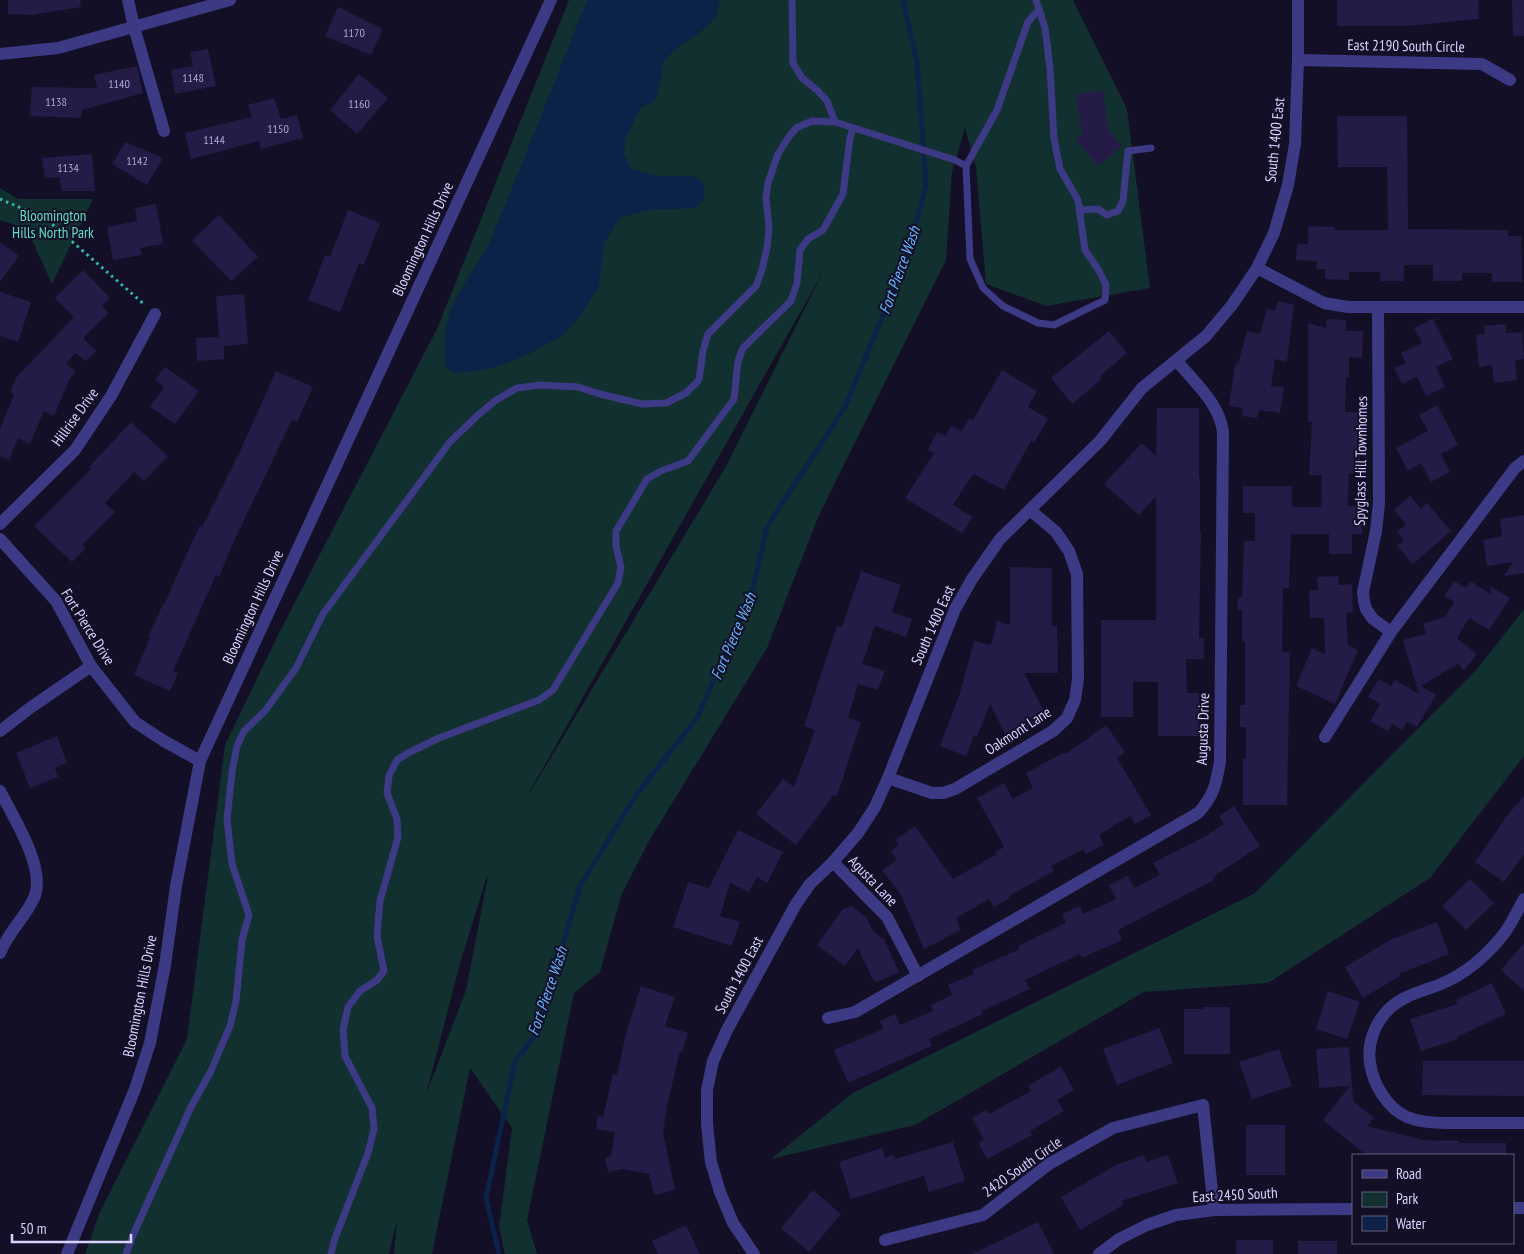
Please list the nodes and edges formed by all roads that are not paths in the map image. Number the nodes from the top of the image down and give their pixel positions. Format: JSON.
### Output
{"nodes":[{"id":1,"x":128,"y":0,"type":"edge"},
{"id":2,"x":230,"y":0,"type":"edge"},
{"id":3,"x":551,"y":0,"type":"edge"},
{"id":4,"x":792,"y":0,"type":"edge"},
{"id":5,"x":1036,"y":0,"type":"edge"},
{"id":6,"x":1298,"y":0,"type":"edge"},
{"id":7,"x":1039,"y":9,"type":"junction"},
{"id":8,"x":134,"y":27,"type":"junction"},
{"id":9,"x":0,"y":54,"type":"edge"},
{"id":10,"x":1298,"y":60,"type":"junction"},
{"id":11,"x":1510,"y":80,"type":"dead end"},
{"id":12,"x":835,"y":122,"type":"junction"},
{"id":13,"x":854,"y":128,"type":"junction"},
{"id":14,"x":164,"y":131,"type":"dead end"},
{"id":15,"x":1151,"y":148,"type":"dead end"},
{"id":16,"x":966,"y":166,"type":"junction"},
{"id":17,"x":1079,"y":210,"type":"junction"},
{"id":18,"x":1257,"y":268,"type":"junction"},
{"id":19,"x":1524,"y":307,"type":"edge"},
{"id":20,"x":1378,"y":308,"type":"junction"},
{"id":21,"x":155,"y":314,"type":"road end"},
{"id":22,"x":1177,"y":360,"type":"junction"},
{"id":23,"x":1524,"y":461,"type":"edge"},
{"id":24,"x":1030,"y":510,"type":"junction"},
{"id":25,"x":0,"y":524,"type":"edge"},
{"id":26,"x":0,"y":539,"type":"edge"},
{"id":27,"x":1391,"y":632,"type":"junction"},
{"id":28,"x":91,"y":666,"type":"junction"},
{"id":29,"x":0,"y":731,"type":"edge"},
{"id":30,"x":1325,"y":737,"type":"dead end"},
{"id":31,"x":200,"y":761,"type":"junction"},
{"id":32,"x":888,"y":778,"type":"junction"},
{"id":33,"x":0,"y":792,"type":"edge"},
{"id":34,"x":833,"y":862,"type":"junction"},
{"id":35,"x":1524,"y":899,"type":"edge"},
{"id":36,"x":0,"y":953,"type":"edge"},
{"id":37,"x":918,"y":976,"type":"junction"},
{"id":38,"x":828,"y":1018,"type":"dead end"},
{"id":39,"x":1524,"y":1123,"type":"edge"},
{"id":40,"x":1352,"y":1209,"type":"edge"},
{"id":41,"x":1214,"y":1210,"type":"junction"},
{"id":42,"x":885,"y":1240,"type":"dead end"},
{"id":43,"x":66,"y":1254,"type":"edge"},
{"id":44,"x":126,"y":1254,"type":"edge"},
{"id":45,"x":331,"y":1254,"type":"edge"},
{"id":46,"x":754,"y":1254,"type":"edge"},
{"id":47,"x":1099,"y":1254,"type":"edge"}],
"edges":[{"from":1,"to":8,"type":"street"},
{"from":2,"to":8,"type":"street"},
{"from":3,"to":31,"type":"street","name":"Bloomington Hills Drive"},
{"from":4,"to":12,"type":"lane"},
{"from":5,"to":7,"type":"lane"},
{"from":6,"to":10,"type":"street","name":"South 1400 East"},
{"from":7,"to":16,"type":"lane"},
{"from":7,"to":17,"type":"lane"},
{"from":8,"to":9,"type":"street"},
{"from":8,"to":14,"type":"street"},
{"from":10,"to":11,"type":"street","name":"East 2190 South Circle"},
{"from":10,"to":18,"type":"street","name":"South 1400 East"},
{"from":12,"to":13,"type":"lane"},
{"from":12,"to":44,"type":"lane"},
{"from":13,"to":16,"type":"lane"},
{"from":13,"to":45,"type":"lane"},
{"from":15,"to":17,"type":"lane"},
{"from":16,"to":17,"type":"lane"},
{"from":18,"to":20,"type":"street"},
{"from":18,"to":22,"type":"street","name":"South 1400 East"},
{"from":19,"to":20,"type":"street"},
{"from":20,"to":27,"type":"street","name":"Spyglass Hill Townhomes"},
{"from":21,"to":25,"type":"street","name":"Hillrise Drive"},
{"from":22,"to":24,"type":"street","name":"South 1400 East"},
{"from":22,"to":37,"type":"street","name":"Augusta Drive"},
{"from":23,"to":27,"type":"street"},
{"from":24,"to":32,"type":"street","name":"South 1400 East"},
{"from":24,"to":32,"type":"street","name":"Oakmont Lane"},
{"from":26,"to":28,"type":"street","name":"Fort Pierce Drive"},
{"from":27,"to":30,"type":"street"},
{"from":28,"to":29,"type":"street"},
{"from":28,"to":31,"type":"street","name":"Fort Pierce Drive"},
{"from":31,"to":43,"type":"street","name":"Bloomington Hills Drive"},
{"from":32,"to":34,"type":"street","name":"South 1400 East"},
{"from":33,"to":36,"type":"street"},
{"from":34,"to":37,"type":"street","name":"Agusta Lane"},
{"from":34,"to":46,"type":"street","name":"South 1400 East"},
{"from":35,"to":39,"type":"street"},
{"from":37,"to":38,"type":"street","name":"Augusta Drive"},
{"from":40,"to":41,"type":"street","name":"East 2450 South"},
{"from":41,"to":42,"type":"street","name":"2420 South Circle"},
{"from":41,"to":47,"type":"street","name":"East 2450 South"}]}
